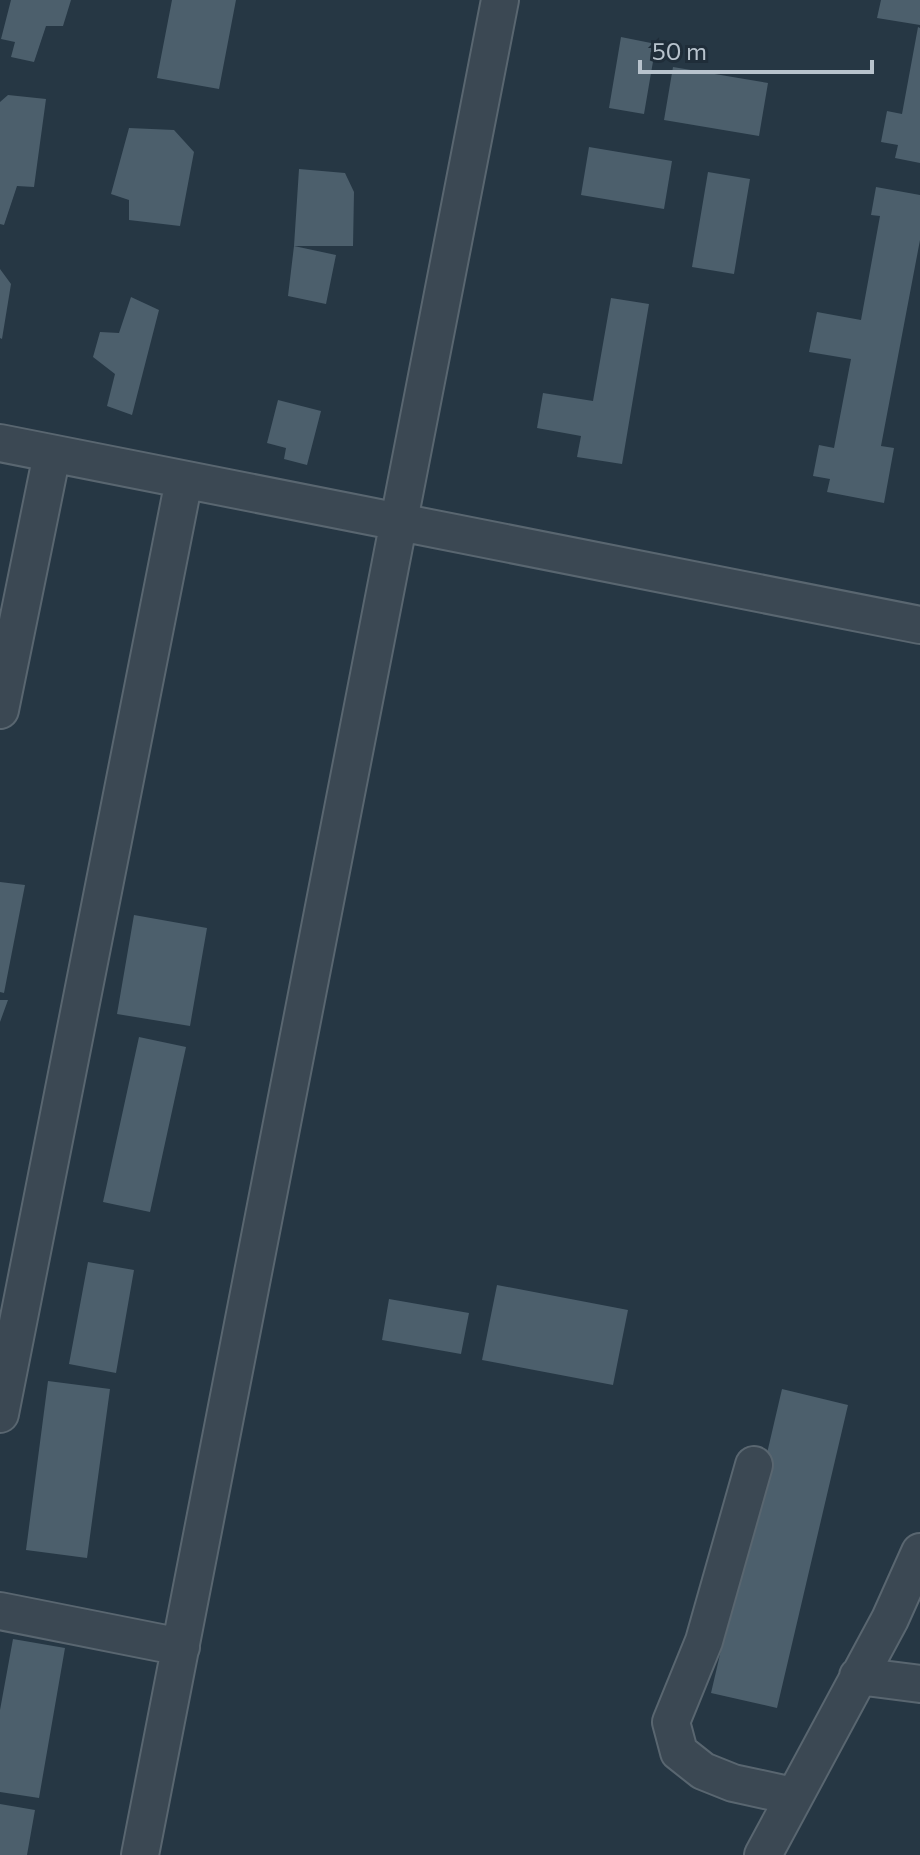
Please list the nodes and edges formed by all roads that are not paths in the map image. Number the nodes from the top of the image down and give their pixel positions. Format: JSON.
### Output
{"nodes":[{"id":1,"x":500,"y":0,"type":"edge"},
{"id":2,"x":0,"y":443,"type":"edge"},
{"id":3,"x":52,"y":454,"type":"junction"},
{"id":4,"x":184,"y":480,"type":"junction"},
{"id":5,"x":398,"y":523,"type":"junction"},
{"id":6,"x":920,"y":625,"type":"edge"},
{"id":7,"x":0,"y":710,"type":"edge"},
{"id":8,"x":0,"y":1414,"type":"edge"},
{"id":9,"x":754,"y":1465,"type":"dead end"},
{"id":10,"x":920,"y":1552,"type":"edge"},
{"id":11,"x":0,"y":1611,"type":"edge"},
{"id":12,"x":181,"y":1647,"type":"junction"},
{"id":13,"x":858,"y":1676,"type":"junction"},
{"id":14,"x":920,"y":1684,"type":"edge"},
{"id":15,"x":793,"y":1796,"type":"junction"},
{"id":16,"x":140,"y":1855,"type":"edge"},
{"id":17,"x":763,"y":1855,"type":"edge"}],
"edges":[{"from":1,"to":5,"type":"street"},
{"from":2,"to":3,"type":"street"},
{"from":3,"to":4,"type":"street"},
{"from":3,"to":7,"type":"street"},
{"from":4,"to":5,"type":"street"},
{"from":4,"to":8,"type":"street"},
{"from":5,"to":6,"type":"street"},
{"from":5,"to":12,"type":"street"},
{"from":9,"to":15,"type":"street"},
{"from":10,"to":13,"type":"street"},
{"from":11,"to":12,"type":"street"},
{"from":12,"to":16,"type":"street"},
{"from":13,"to":14,"type":"street"},
{"from":13,"to":15,"type":"street"},
{"from":15,"to":17,"type":"street"}]}
